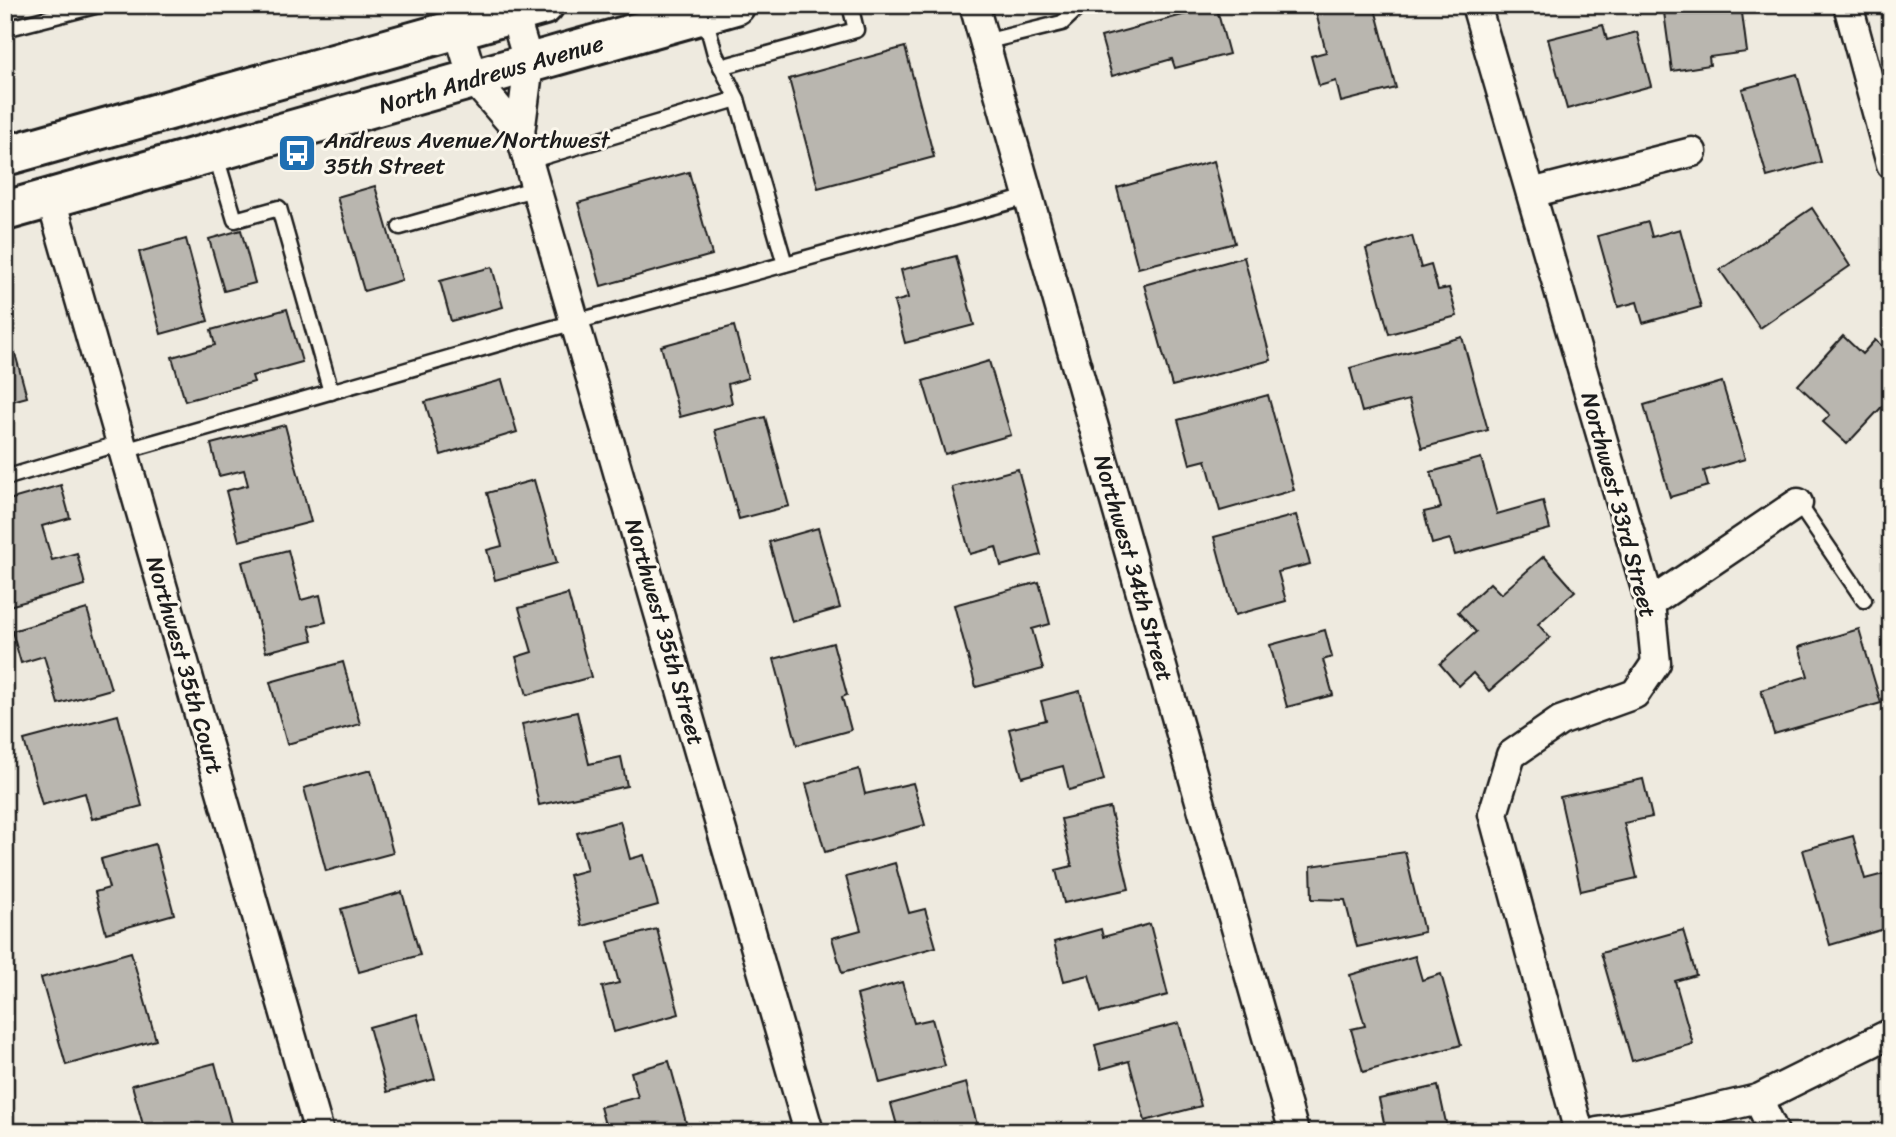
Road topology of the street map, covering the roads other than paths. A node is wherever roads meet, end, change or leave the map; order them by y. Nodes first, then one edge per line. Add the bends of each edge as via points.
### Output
1 (99, 5) edge
2 (850, 5) edge
3 (974, 5) edge
4 (1081, 5) edge
5 (1476, 5) edge
6 (1848, 5) edge
7 (714, 8) edge
8 (529, 9) edge
9 (5, 29) edge
10 (458, 29) junction
11 (984, 42) junction
12 (529, 64) junction
13 (721, 67) junction
14 (473, 79) junction
15 (737, 99) junction
16 (520, 134) junction
17 (215, 151) junction
18 (1692, 152) dead end
19 (5, 156) edge
20 (529, 161) junction
21 (1891, 164) edge
22 (537, 188) junction
23 (1531, 193) junction
24 (1028, 197) junction
25 (51, 198) junction
26 (5, 211) edge
27 (400, 227) dead end
28 (785, 264) junction
29 (576, 322) junction
30 (331, 392) junction
31 (123, 447) junction
32 (5, 478) edge
33 (1798, 503) joint
34 (1864, 600) dead end
35 (1650, 603) junction
36 (1891, 1033) edge
37 (1758, 1099) junction
38 (319, 1132) edge
39 (809, 1132) edge
40 (1294, 1132) edge
41 (1579, 1132) edge
42 (1597, 1132) edge
43 (1774, 1132) edge

1 - 9 lane
2 - 13 lane via 856,30
3 - 11 street, Northwest 34th Street
4 - 11 lane via 1062,23
5 - 23 street, Northwest 33rd Street
6 - 21 street
7 - 12 main road, North Andrews Avenue
7 - 13 lane via 715,54
8 - 10 main road
8 - 12 street, Northwest 35th Street
10 - 14 street, Northwest 35th Street
10 - 19 main road
11 - 24 street, Northwest 34th Street
12 - 14 main road, North Andrews Avenue
12 - 16 street, Northwest 35th Street
13 - 15 lane
14 - 16 street, Northwest 35th Street
14 - 17 main road, North Andrews Avenue
15 - 20 lane
15 - 28 lane
16 - 20 street, Northwest 35th Street
17 - 25 main road, North Andrews Avenue
17 - 30 lane via 235,220 279,208
18 - 23 street
20 - 22 street, Northwest 35th Street
22 - 27 lane
22 - 29 street, Northwest 35th Street
23 - 35 street, Northwest 33rd Street
24 - 28 lane
24 - 40 street, Northwest 34th Street
25 - 26 main road, North Andrews Avenue
25 - 31 street, Northwest 35th Court
28 - 29 lane
29 - 30 lane
29 - 39 street, Northwest 35th Street
30 - 31 lane
31 - 32 lane
31 - 38 street, Northwest 35th Court
33 - 34 lane
33 - 35 street
35 - 41 street, Northwest 33rd Street via 1656,663 1635,694 1560,721 1511,755 1493,814
36 - 37 street
37 - 42 street
37 - 43 street

